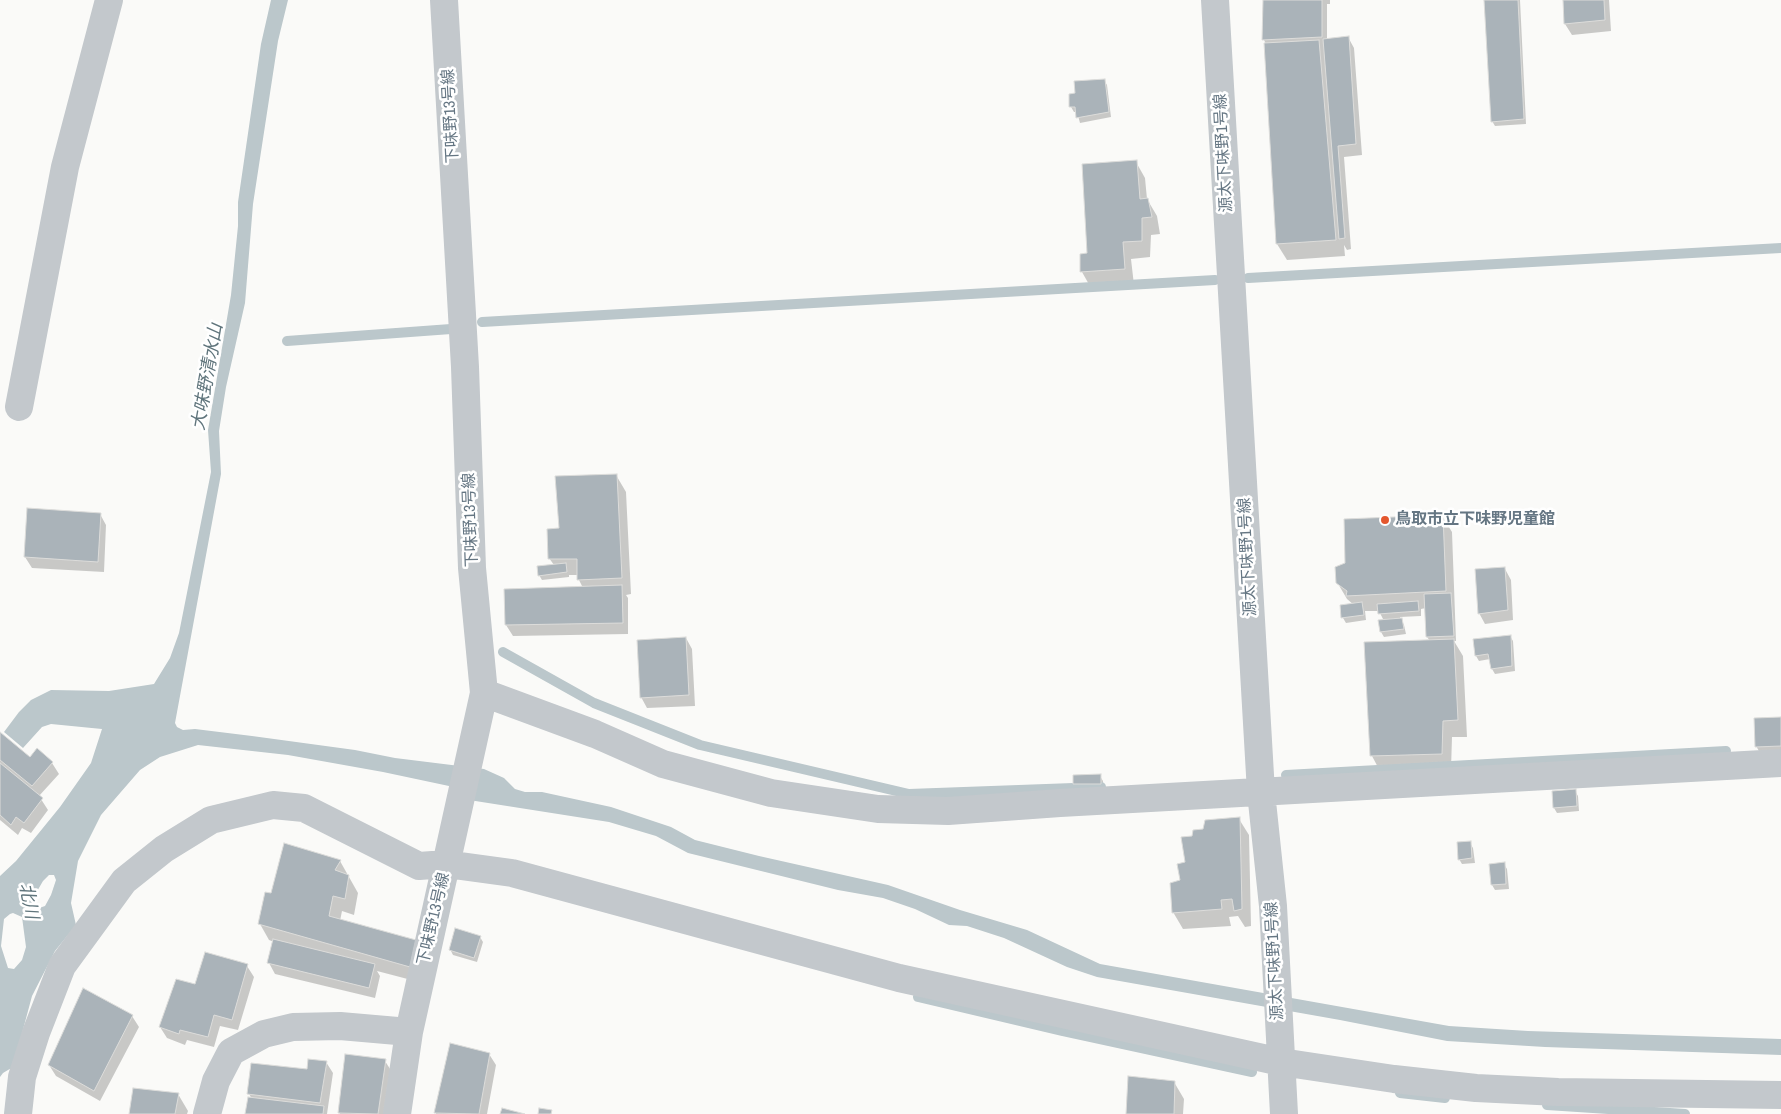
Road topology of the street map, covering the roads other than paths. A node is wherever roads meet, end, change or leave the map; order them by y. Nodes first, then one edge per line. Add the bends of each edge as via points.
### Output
1 (109, 0) edge
2 (444, 0) edge
3 (1215, 0) edge
4 (19, 407) dead end
5 (484, 693) junction
6 (1781, 763) edge
7 (1262, 792) junction
8 (446, 864) junction
9 (409, 1032) junction
10 (1281, 1062) junction
11 (1781, 1095) edge
12 (18, 1114) edge
13 (206, 1114) edge
14 (397, 1114) edge
15 (1284, 1114) edge

1 - 4 street via 66,167
2 - 5 street, 下味野13号線 via 465,367 472,568
3 - 7 street, 源太下味野1号線
5 - 7 street via 595,734 664,764 770,793 878,808 948,811
5 - 8 street, 下味野13号線
6 - 7 street
7 - 10 street, 源太下味野1号線
8 - 9 street, 下味野13号線
8 - 10 street via 512,873 899,978
8 - 12 street via 419,866 304,808 273,805 211,820 164,849 124,881 62,966 22,1077
9 - 13 street via 340,1026 294,1027 264,1034 231,1052 216,1081
9 - 14 street, 下味野13号線
10 - 11 street via 1476,1088
10 - 15 street, 源太下味野1号線

